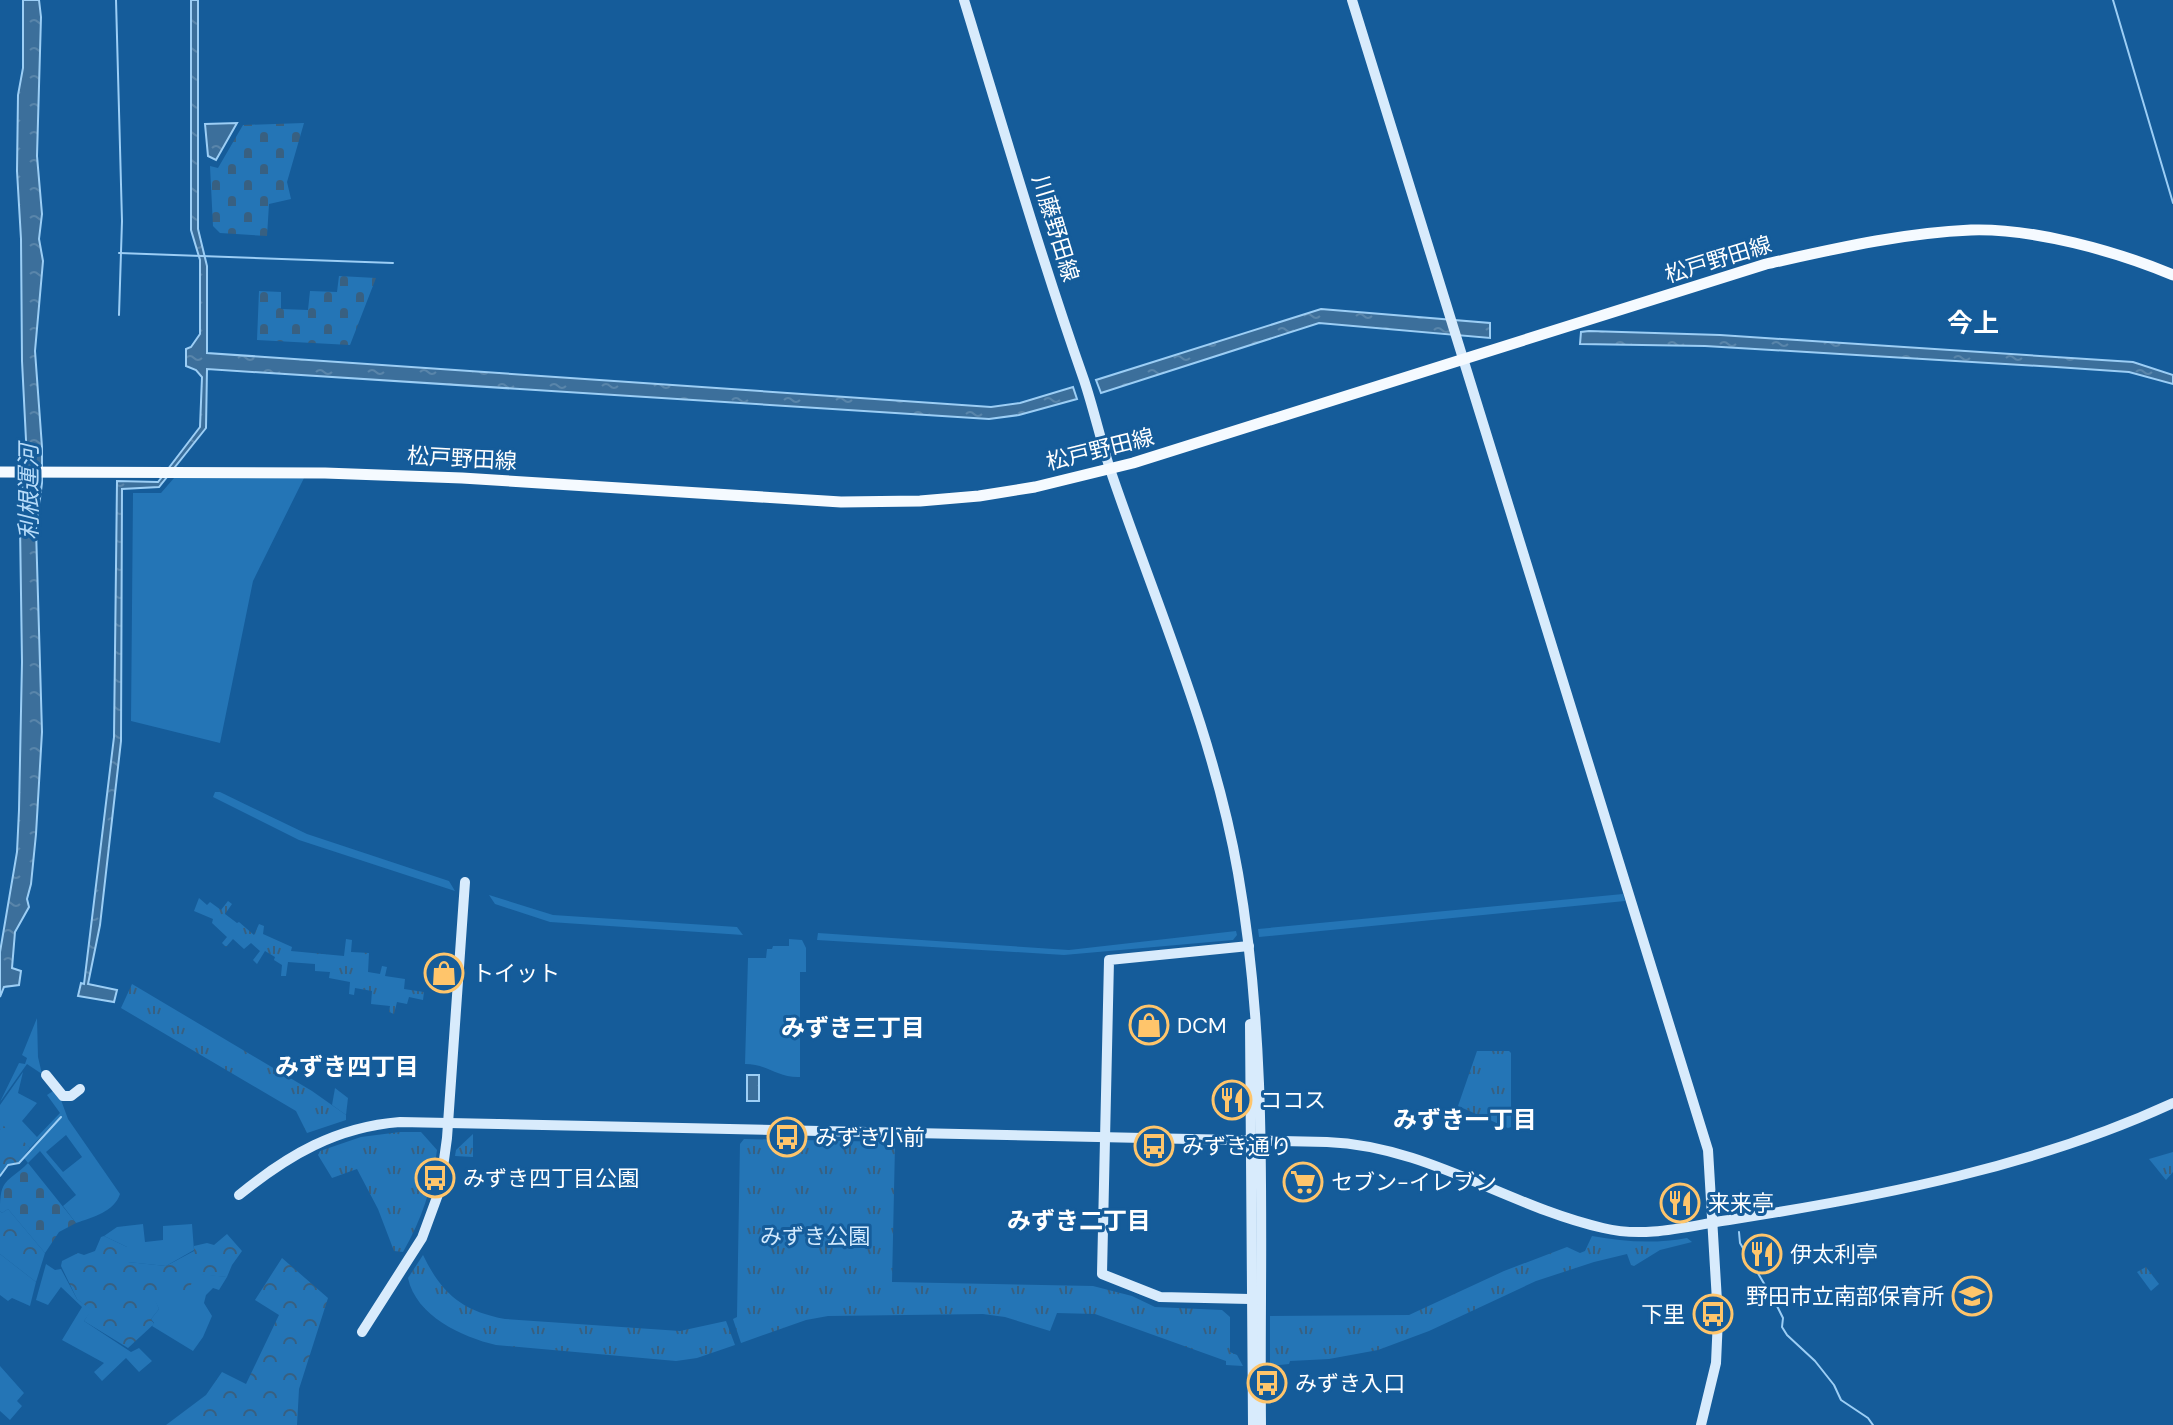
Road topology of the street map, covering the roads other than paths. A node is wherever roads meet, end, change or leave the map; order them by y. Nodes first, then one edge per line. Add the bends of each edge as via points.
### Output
1 (964, 0) edge
2 (1352, 0) edge
3 (2173, 275) edge
4 (1465, 360) junction
5 (1110, 468) junction
6 (0, 472) edge
7 (465, 882) dead end
8 (1249, 946) junction
9 (46, 1075) dead end
10 (80, 1089) dead end
11 (2173, 1103) edge
12 (448, 1123) junction
13 (1105, 1137) junction
14 (1256, 1140) junction
15 (239, 1195) dead end
16 (1714, 1222) junction
17 (1250, 1299) junction
18 (362, 1332) dead end
19 (1253, 1425) edge
20 (1261, 1425) edge
21 (1701, 1425) edge

1 - 5 street, 川藤野田線
2 - 4 street
3 - 4 main road, 松戸野田線 via 2049,238 1975,230 1906,235 1766,264
4 - 5 main road, 松戸野田線
4 - 16 street via 1703,1132
5 - 6 main road, 松戸野田線 via 979,496 857,502 325,473
5 - 8 street, 川藤野田線 via 1194,704 1237,868
7 - 12 street
8 - 13 street via 1109,960
8 - 14 street, 川藤野田線 via 1258,1047
9 - 10 street via 63,1096
11 - 16 street via 1966,1174
12 - 13 street
12 - 15 street via 377,1124 323,1139 283,1160
12 - 18 street via 442,1177 429,1224
13 - 14 street
13 - 17 street via 1102,1274 1160,1297
14 - 16 street via 1340,1142 1406,1154 1574,1220 1613,1230 1657,1232
14 - 17 street
14 - 20 street
16 - 21 street via 1717,1344
17 - 19 street

